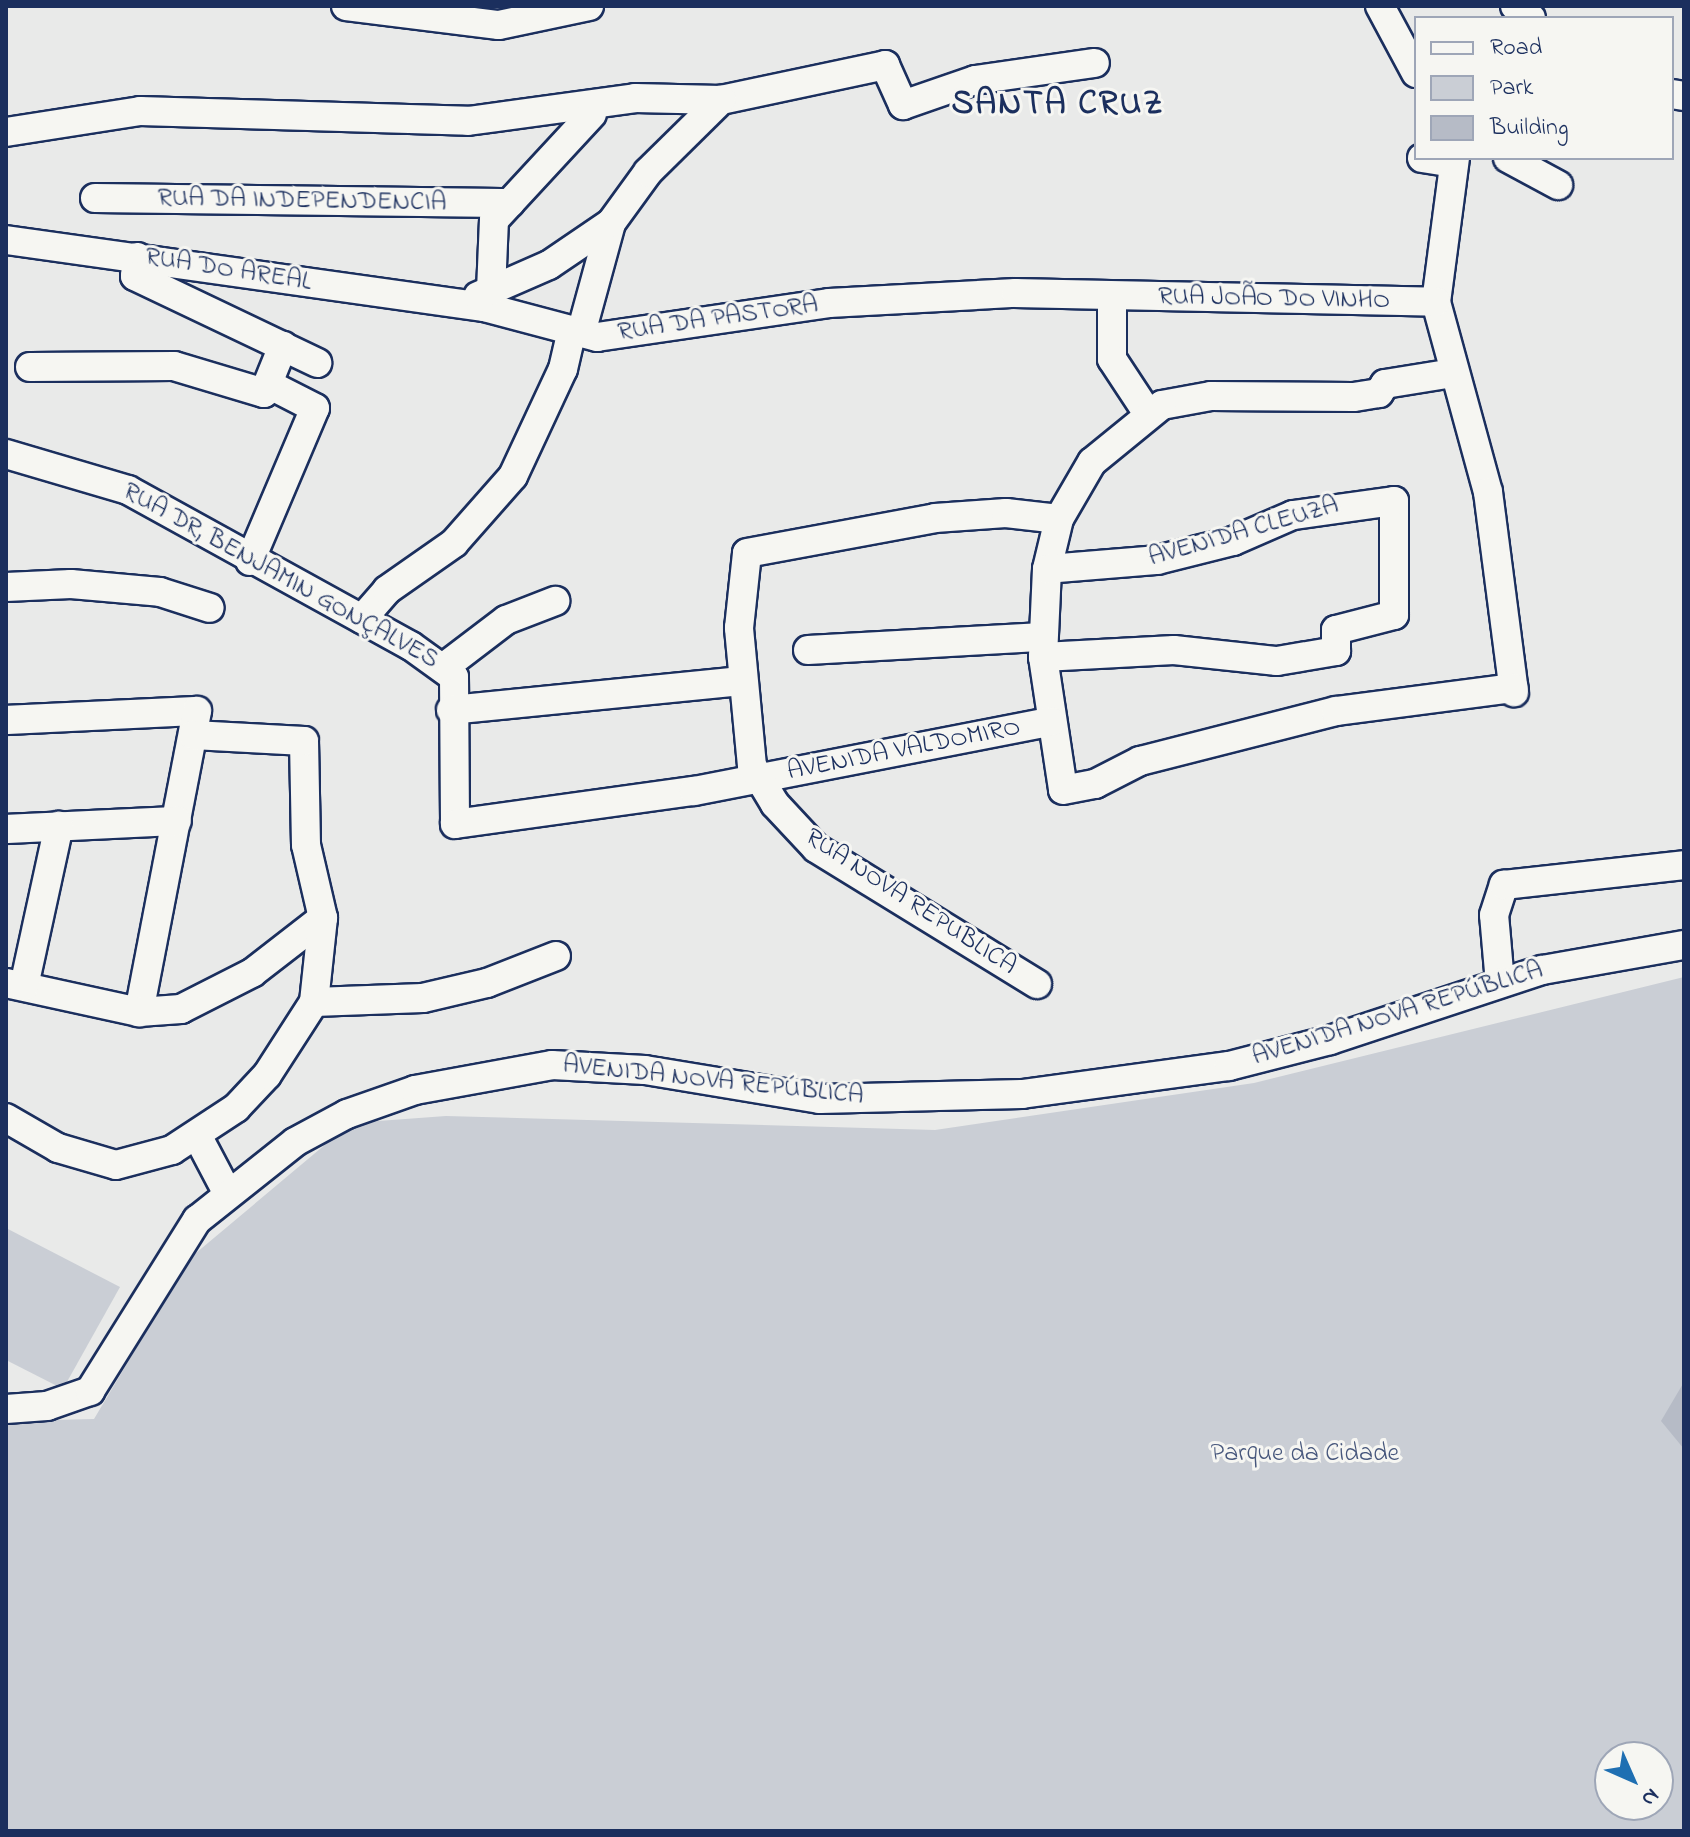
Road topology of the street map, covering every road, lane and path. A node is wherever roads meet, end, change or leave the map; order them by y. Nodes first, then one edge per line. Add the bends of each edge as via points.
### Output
1 (346, 6) edge
2 (589, 6) edge
3 (1380, 6) edge
4 (1095, 63) dead end
5 (1414, 69) edge
6 (721, 100) junction
7 (596, 109) junction
8 (6, 132) edge
9 (1454, 160) edge
10 (1512, 160) edge
11 (1558, 185) dead end
12 (95, 198) dead end
13 (510, 203) junction
14 (611, 223) junction
15 (6, 240) edge
16 (137, 257) junction
17 (491, 291) junction
18 (1112, 298) junction
19 (1436, 302) junction
20 (450, 305) junction
21 (577, 331) junction
22 (283, 346) junction
23 (317, 363) dead end
24 (30, 367) dead end
25 (1453, 373) junction
26 (268, 384) junction
27 (1147, 412) junction
28 (6, 454) edge
29 (1059, 519) junction
30 (250, 561) junction
31 (1047, 569) junction
32 (6, 587) edge
33 (555, 601) dead end
34 (210, 608) dead end
35 (362, 619) junction
36 (1043, 647) junction
37 (808, 650) dead end
38 (443, 668) junction
39 (743, 681) junction
40 (451, 710) junction
41 (6, 720) edge
42 (1050, 722) junction
43 (195, 723) junction
44 (758, 780) junction
45 (177, 821) junction
46 (455, 824) joint
47 (59, 826) junction
48 (6, 829) edge
49 (1684, 865) edge
50 (323, 918) junction
51 (1684, 945) edge
52 (556, 956) dead end
53 (1500, 983) junction
54 (15, 984) edge
55 (1037, 984) dead end
56 (314, 1002) junction
57 (139, 1012) junction
58 (6, 1118) edge
59 (198, 1137) junction
60 (228, 1194) junction
61 (6, 1409) edge

1 - 2 street via 499,25
3 - 5 street
4 - 6 street via 975,80 903,105 885,65
6 - 7 street
6 - 14 street via 648,172
7 - 8 street via 468,121 140,111
7 - 13 street
9 - 19 street
10 - 11 street
12 - 13 street, RUA DA INDEPENDENCIA
13 - 17 street via 494,220
14 - 17 street via 549,265
14 - 21 street
15 - 16 street, RUA DO AREAL
16 - 20 street, RUA DO AREAL
16 - 22 street via 135,276
17 - 20 street
18 - 19 street, RUA JOÃO DO VINHO
18 - 21 street, RUA DA PASTORA via 989,295 829,303 635,335
18 - 27 street via 1112,359
19 - 25 street
20 - 21 street, RUA DA PASTORA via 523,314
21 - 35 street via 508,483 454,543 387,590
22 - 23 street
22 - 26 street
24 - 26 street via 163,366 264,393
25 - 27 street via 1385,384 1379,393 1211,396
25 - 42 street via 1497,539 1514,690 1336,711 1140,761 1095,784 1063,790
26 - 30 street via 315,408
27 - 29 street via 1092,462
28 - 30 street, RUA DR, BENJAMIN GONÇALVES via 128,490
29 - 31 street
29 - 39 street via 1016,513 935,518 747,553 739,628
30 - 35 street, RUA DR, BENJAMIN GONÇALVES
31 - 36 street
31 - 36 street, AVENIDA CLEUZA via 1157,560 1233,541 1293,515 1394,501 1394,615 1336,630 1336,651 1298,659
32 - 34 street via 71,584 145,591
33 - 38 street via 506,620
35 - 38 street, RUA DR, BENJAMIN GONÇALVES
36 - 37 street
36 - 42 street
38 - 40 street, RUA DR, BENJAMIN GONÇALVES via 457,686
39 - 40 street
39 - 44 street
40 - 46 street, RUA DR, BENJAMIN GONÇALVES
41 - 43 street
42 - 44 street, AVENIDA VALDOMIRO
43 - 45 street
43 - 50 street via 304,741 303,820
44 - 46 street, AVENIDA VALDOMIRO
44 - 55 street, RUA NOVA REPUBLICA via 816,848
45 - 47 street
45 - 57 street
47 - 48 street
47 - 54 street
49 - 53 street via 1504,885 1494,915
50 - 56 street
50 - 57 street via 205,1000
51 - 53 street, AVENIDA NOVA REPÚBLICA via 1569,962
52 - 56 street via 487,983 423,998
53 - 60 street, AVENIDA NOVA REPÚBLICA via 1330,1040 1229,1066 1022,1094 820,1099 645,1070 516,1068 415,1090 347,1114 295,1142
54 - 57 street
56 - 59 street via 267,1075
58 - 59 street via 58,1148 116,1165 142,1161
59 - 60 street
60 - 61 street, AVENIDA NOVA REPÚBLICA via 178,1243 117,1356 90,1391 47,1406

